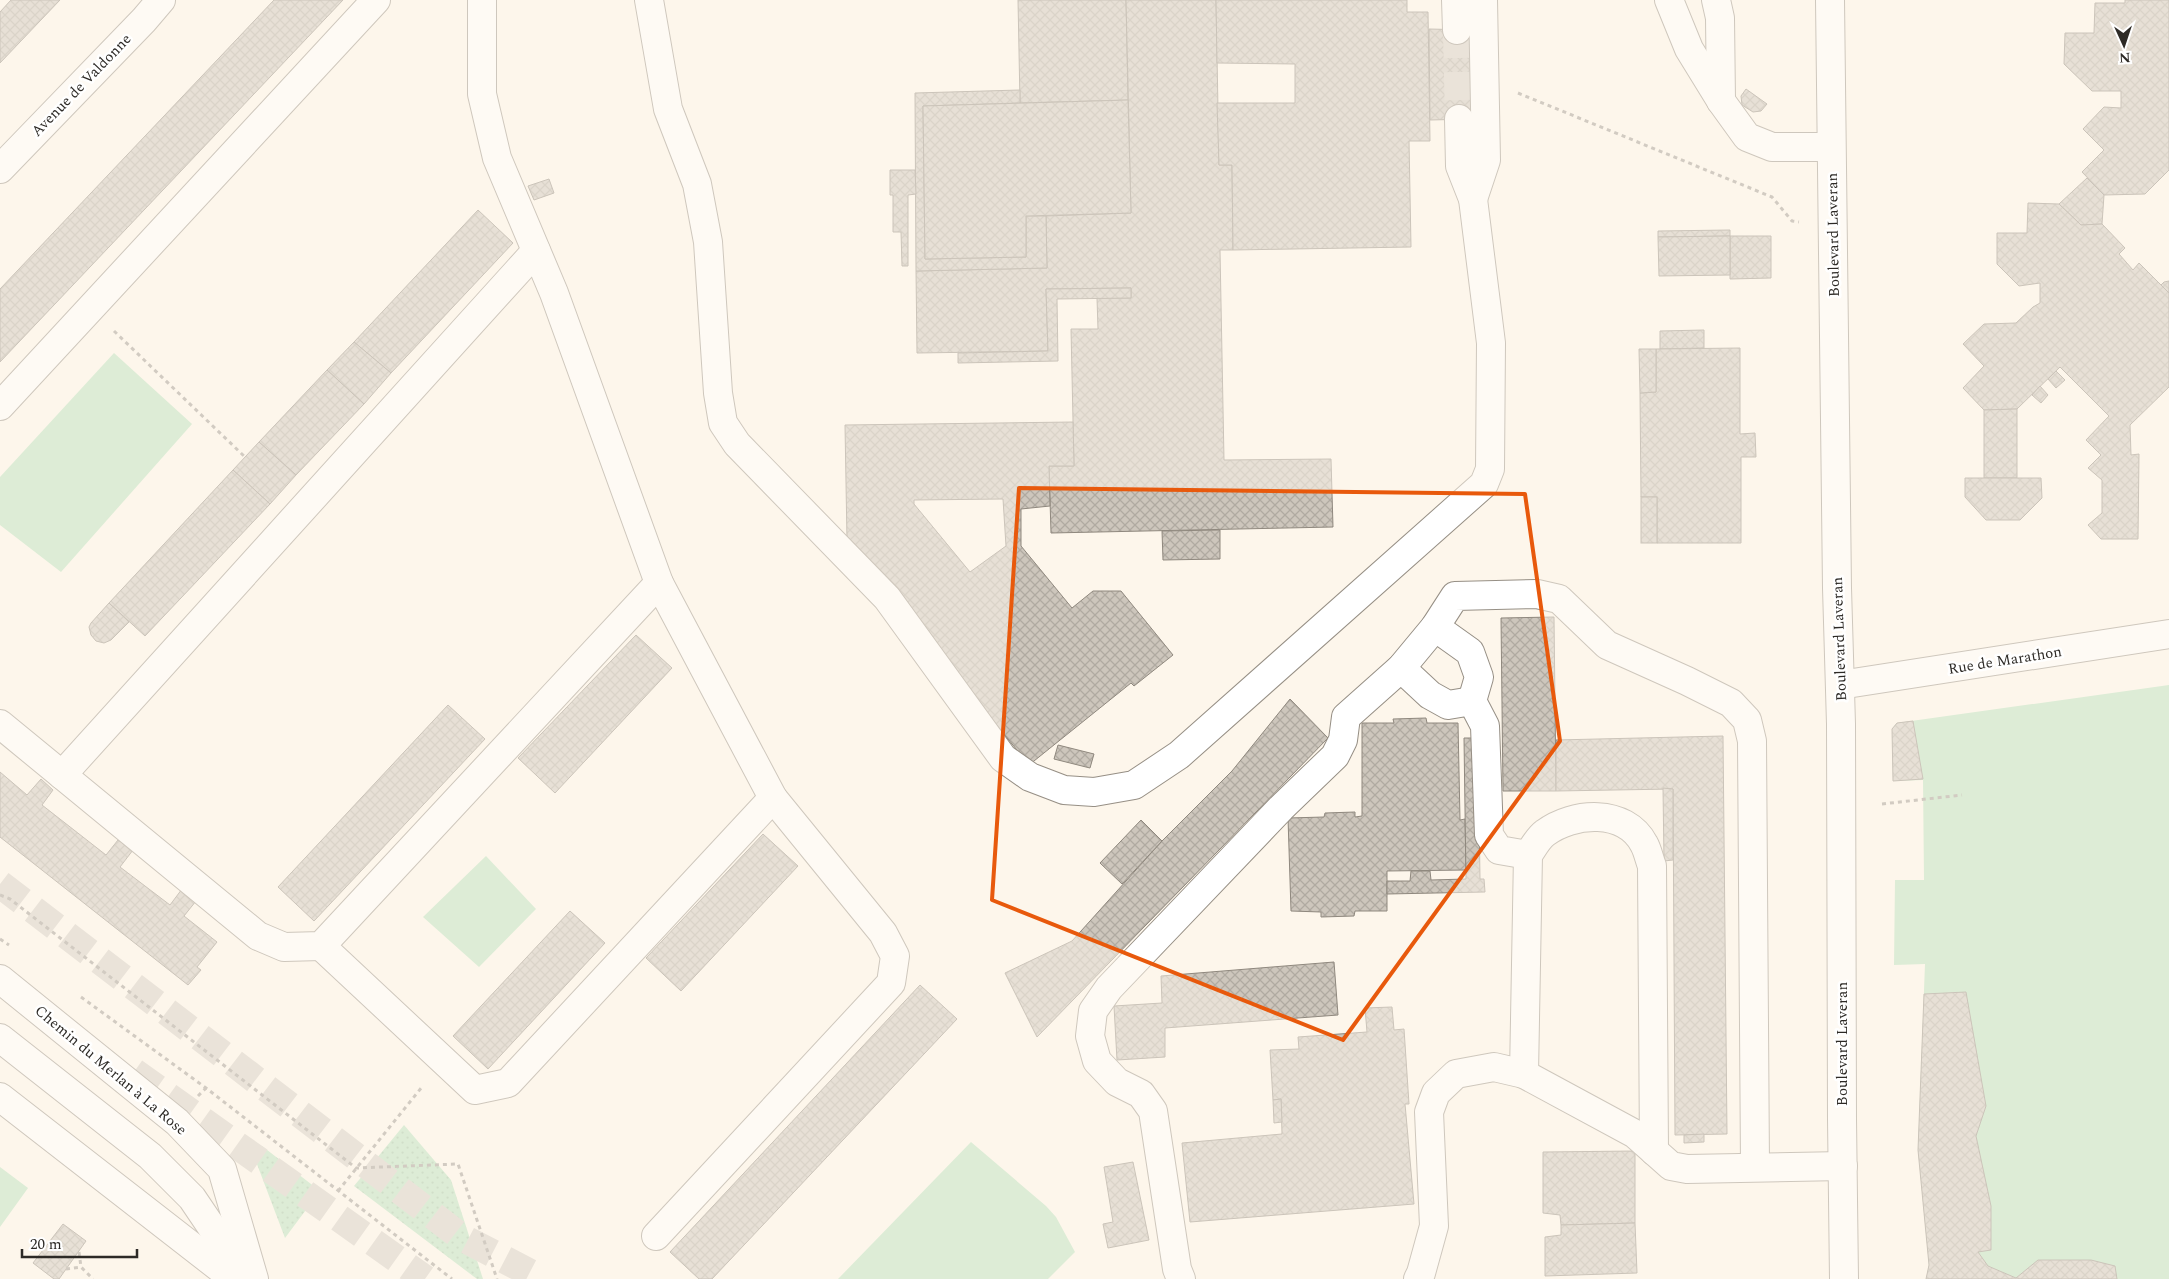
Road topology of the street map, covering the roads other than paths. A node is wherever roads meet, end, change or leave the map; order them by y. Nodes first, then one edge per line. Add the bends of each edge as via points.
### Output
1 (161, 0) edge
2 (376, 0) edge
3 (482, 0) edge
4 (649, 0) edge
5 (1456, 0) edge
6 (1483, 0) edge
7 (1669, 0) edge
8 (1716, 0) edge
9 (1830, 0) edge
10 (1457, 30) tunnel mouth
11 (1721, 101) junction
12 (1459, 119) tunnel mouth
13 (1831, 147) junction
14 (0, 169) edge
15 (1472, 199) junction
16 (536, 251) junction
17 (0, 406) edge
18 (659, 583) junction
19 (1435, 627) junction
20 (2169, 634) edge
21 (1402, 668) junction
22 (1840, 685) junction
23 (1472, 701) junction
24 (0, 724) edge
25 (62, 775) junction
26 (773, 798) junction
27 (1528, 855) junction
28 (321, 946) junction
29 (0, 978) edge
30 (0, 1038) edge
31 (1524, 1074) junction
32 (0, 1097) edge
33 (1654, 1150) junction
34 (1842, 1166) junction
35 (1755, 1167) junction
36 (656, 1236) dead end
37 (234, 1279) edge
38 (247, 1279) edge
39 (254, 1279) edge
40 (1181, 1279) edge
41 (1418, 1279) edge
42 (1844, 1279) edge

1 - 14 street, Avenue de Valdonne
2 - 17 street
3 - 16 street via 482,94 497,158
4 - 15 street via 668,109 698,184 708,242 718,393 723,423 737,444 887,598 1003,758 1030,777 1064,790 1094,792 1134,785 1179,755 1484,484 1490,469 1491,343
5 - 10 street
6 - 15 street via 1486,160
7 - 11 street via 1689,49
8 - 11 street via 1720,18
9 - 13 street, Boulevard Laveran
11 - 13 street via 1747,137 1772,147
12 - 15 street via 1460,166
13 - 22 street, Boulevard Laveran
16 - 18 street
16 - 25 street
18 - 26 street
18 - 28 street
19 - 21 street
19 - 23 street via 1470,652 1479,677
19 - 35 street via 1455,596 1537,594 1559,598 1607,646 1731,703 1747,720 1752,741
20 - 22 street, Rue de Marathon
21 - 23 street via 1430,695 1448,705
21 - 40 street via 1346,717 1343,740 1335,756 1109,988 1093,1011 1090,1036 1098,1061 1117,1082 1141,1094 1153,1111
22 - 34 street, Boulevard Laveran
23 - 27 street via 1485,726 1488,835 1499,850
24 - 25 street
25 - 28 street via 258,936 284,947
26 - 28 street via 508,1083 475,1090
26 - 36 street via 882,933 894,956 891,983
27 - 31 street
27 - 33 street via 1543,834 1572,819 1597,816 1624,823 1644,843 1652,866
29 - 39 street, Chemin du Merlan à La Rose via 177,1122 222,1169
30 - 38 street via 150,1156 192,1198
31 - 33 street via 1636,1134
31 - 41 street via 1494,1067 1456,1074 1436,1093 1429,1112 1434,1226
32 - 37 street
33 - 35 street via 1671,1166 1687,1169
34 - 35 street
34 - 42 street, Boulevard Laveran

